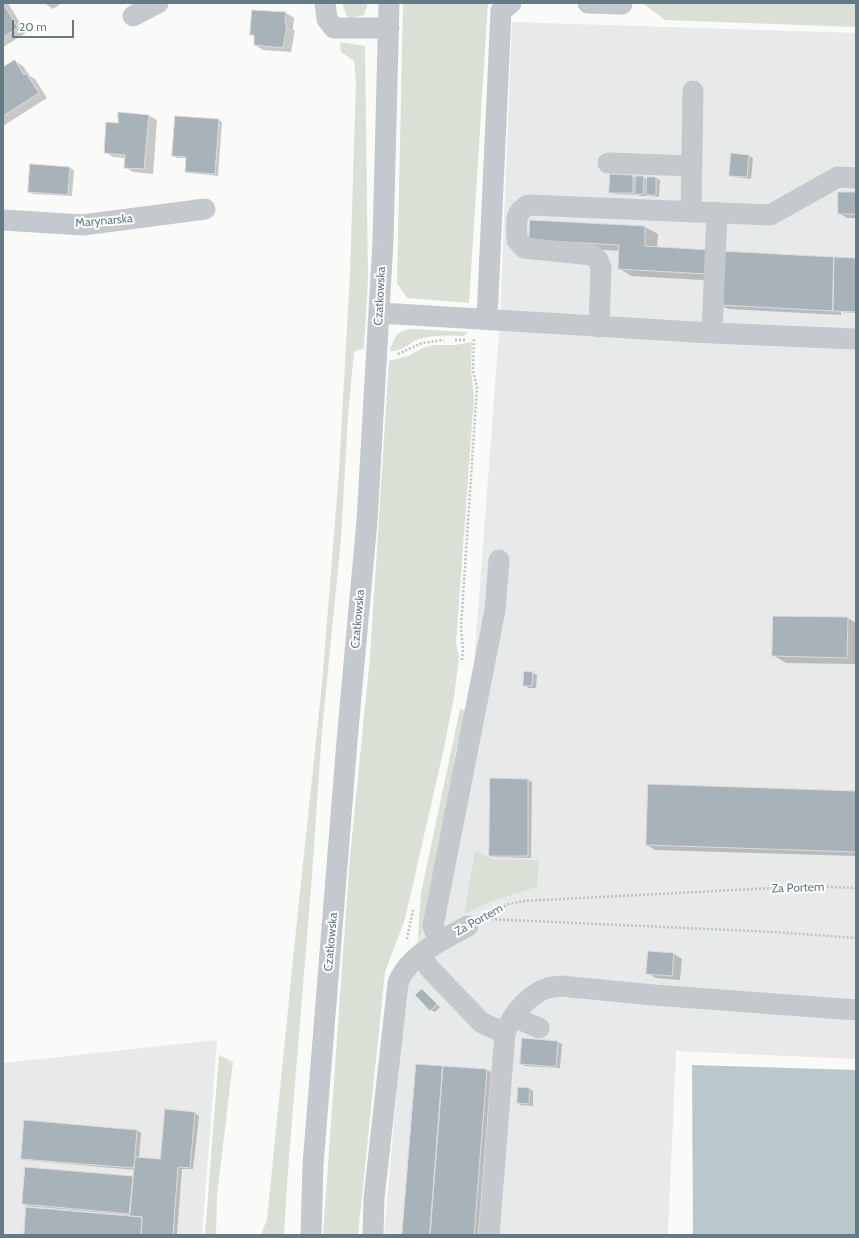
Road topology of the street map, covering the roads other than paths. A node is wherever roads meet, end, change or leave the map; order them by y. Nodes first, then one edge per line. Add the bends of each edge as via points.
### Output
1 (158, 3) edge
2 (325, 3) edge
3 (389, 3) edge
4 (511, 3) edge
5 (588, 3) edge
6 (622, 4) edge
7 (133, 16) dead end
8 (389, 28) junction
9 (693, 91) dead end
10 (608, 162) dead end
11 (692, 166) junction
12 (856, 178) edge
13 (205, 209) dead end
14 (691, 212) junction
15 (717, 212) junction
16 (3, 220) edge
17 (380, 313) junction
18 (487, 319) junction
19 (599, 327) junction
20 (712, 334) junction
21 (856, 339) edge
22 (499, 560) dead end
23 (474, 922) road end
24 (439, 942) junction
25 (420, 955) junction
26 (856, 1010) edge
27 (510, 1025) junction
28 (539, 1028) dead end
29 (311, 1235) edge
30 (372, 1235) edge
31 (489, 1235) edge

1 - 7 street
2 - 8 street via 327,19 334,28
3 - 8 street, Czatkowska
4 - 18 street via 501,11
5 - 6 street
8 - 17 street, Czatkowska
9 - 11 street
10 - 11 street
11 - 14 street
12 - 15 street via 838,177 770,215
13 - 16 street, Marynarska via 83,225
14 - 15 street
14 - 19 street via 528,205 521,209 517,215 516,240 524,248 592,255 598,260 601,268
15 - 20 street
17 - 18 street
17 - 29 street, Czatkowska via 367,521 312,1165
18 - 19 street
19 - 20 street
20 - 21 street
22 - 24 street via 495,610 433,926
23 - 24 street, Za Portem
24 - 25 street, Za Portem
25 - 27 street via 430,969 482,1023
25 - 30 street, Za Portem via 404,970 397,990
26 - 27 street via 560,986 538,993 519,1009
27 - 28 street
27 - 31 street

